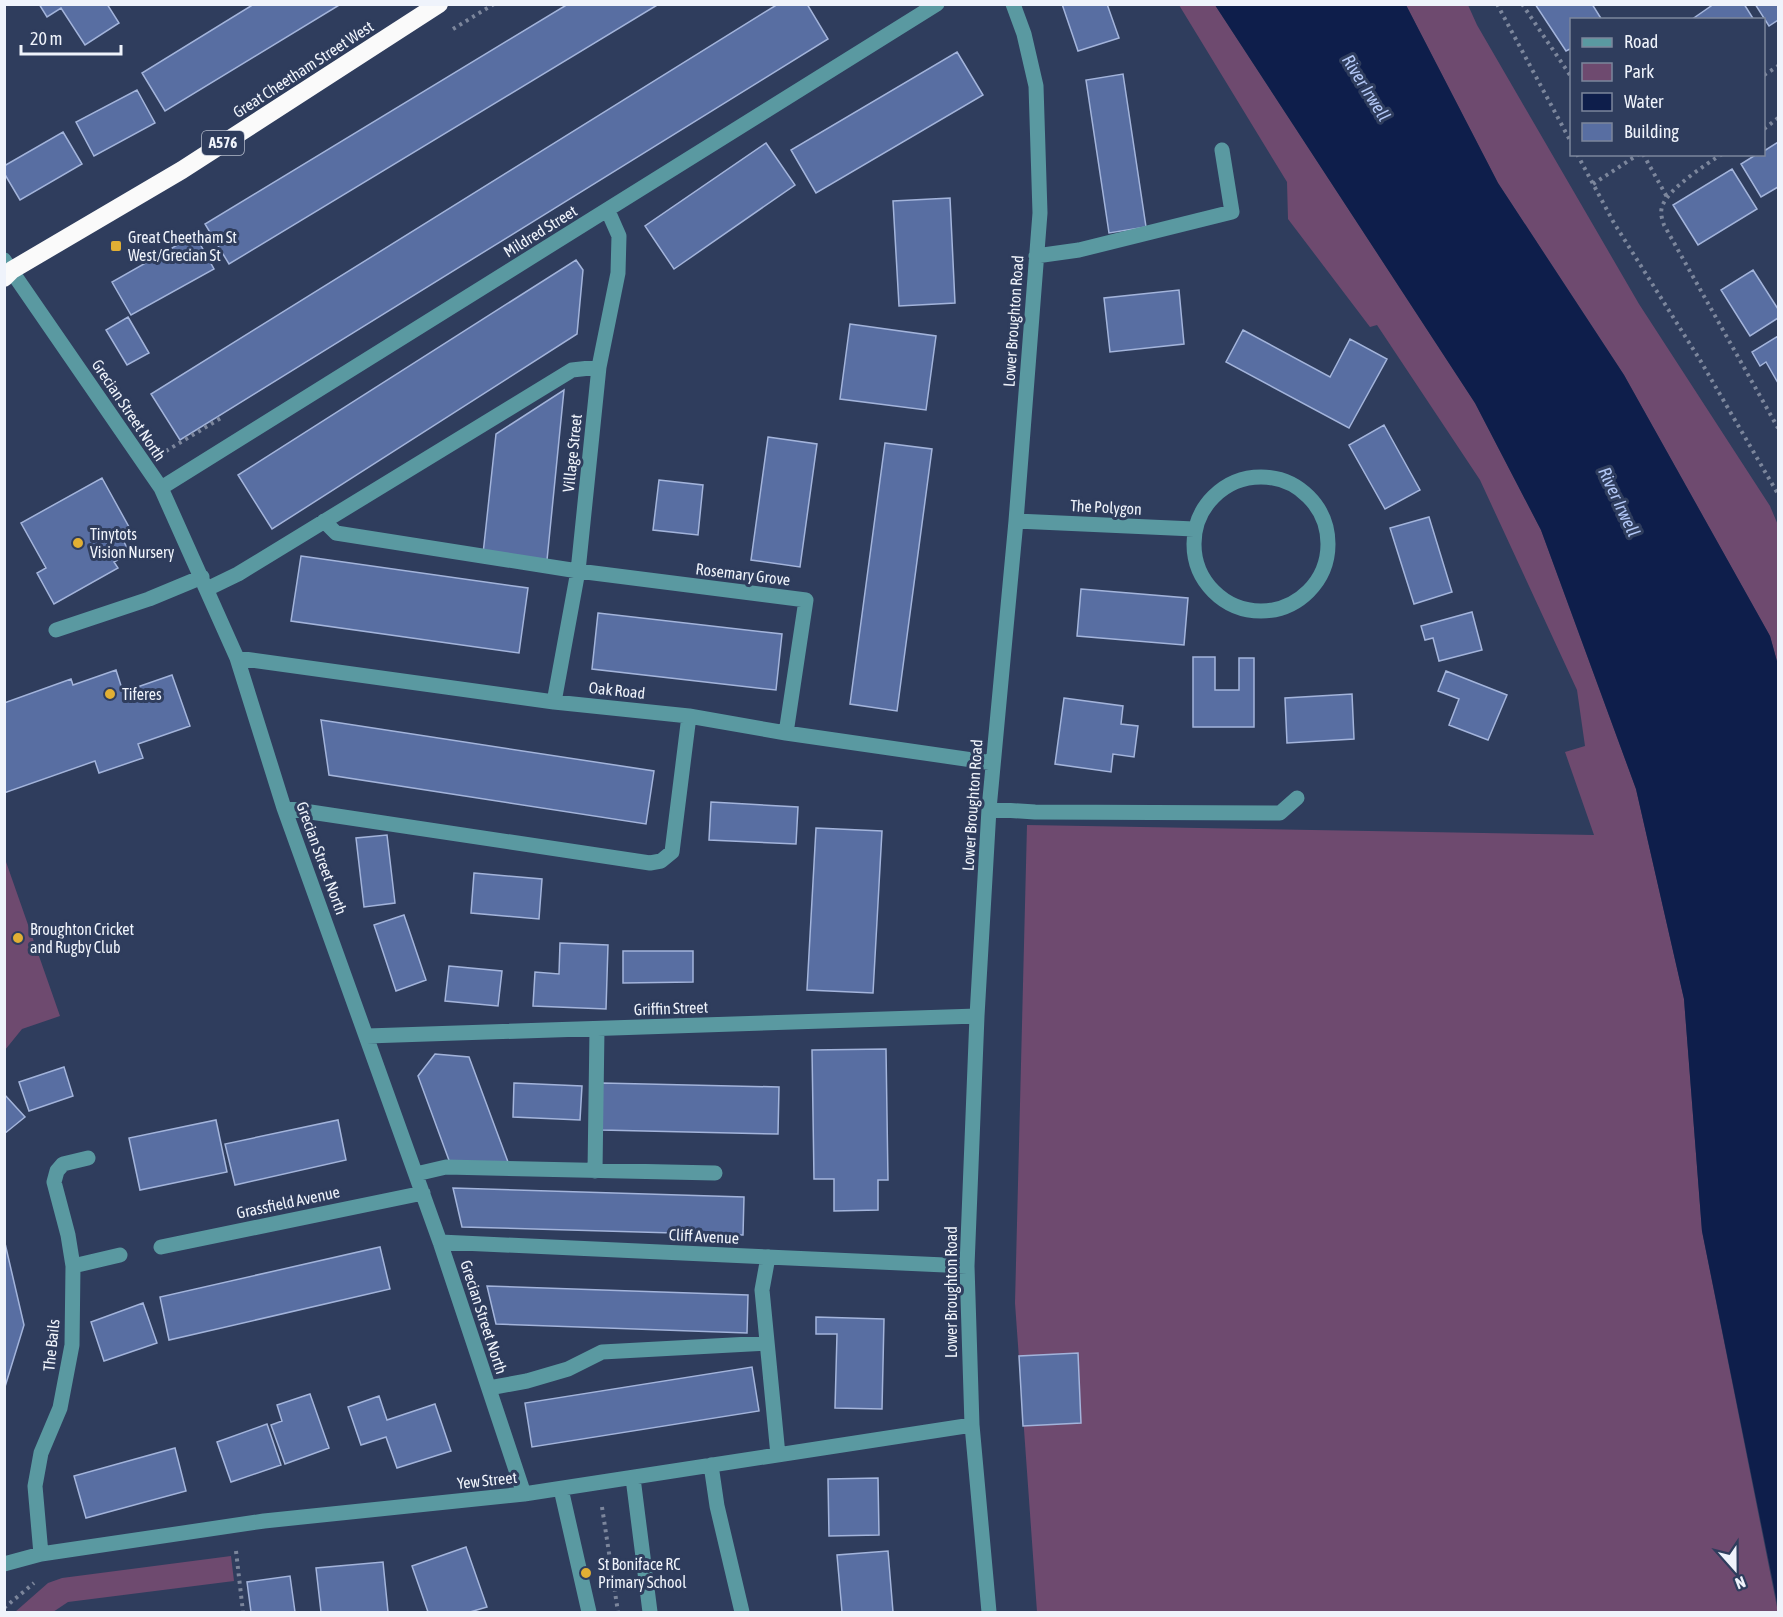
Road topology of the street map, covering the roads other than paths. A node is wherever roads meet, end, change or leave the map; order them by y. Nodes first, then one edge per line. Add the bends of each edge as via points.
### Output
1 (439, 4) edge
2 (937, 4) edge
3 (1013, 4) edge
4 (1222, 150) dead end
5 (608, 211) junction
6 (1036, 256) junction
7 (7, 270) edge
8 (599, 367) junction
9 (161, 488) junction
10 (324, 521) junction
11 (1016, 521) junction
12 (1194, 530) junction
13 (578, 571) junction
14 (204, 583) junction
15 (56, 630) dead end
16 (237, 658) junction
17 (554, 702) junction
18 (689, 716) junction
19 (786, 733) junction
20 (993, 763) junction
21 (1297, 798) dead end
22 (284, 808) junction
23 (989, 809) junction
24 (977, 1016) junction
25 (597, 1029) junction
26 (367, 1036) junction
27 (88, 1158) dead end
28 (594, 1171) junction
29 (715, 1173) dead end
30 (416, 1174) junction
31 (423, 1193) junction
32 (440, 1242) junction
33 (161, 1247) dead end
34 (120, 1255) dead end
35 (768, 1257) junction
36 (73, 1266) junction
37 (967, 1266) junction
38 (767, 1342) junction
39 (489, 1388) junction
40 (972, 1425) junction
41 (778, 1455) junction
42 (711, 1465) junction
43 (633, 1478) junction
44 (561, 1489) junction
45 (524, 1494) junction
46 (41, 1554) junction
47 (4, 1564) edge
48 (590, 1612) edge
49 (650, 1612) edge
50 (742, 1612) edge
51 (989, 1612) edge

1 - 7 highway, Great Cheetham Street West / A576 via 182,170
2 - 5 street, Mildred Street
3 - 6 street, Lower Broughton Road via 1036,86 1040,213
4 - 6 street via 1232,213 1079,250
5 - 8 street, Village Street via 619,236 618,273
5 - 9 street, Mildred Street
6 - 11 street, Lower Broughton Road
7 - 9 street, Grecian Street North
8 - 10 street via 572,370
8 - 13 street, Village Street
9 - 14 street, Grecian Street North
10 - 13 street via 336,533
10 - 14 street via 237,574
11 - 12 street, The Polygon
11 - 20 street, Lower Broughton Road
12 - 12 street via 1193,552 1212,591 1230,604 1251,610 1273,610 1293,602 1311,588 1323,570 1328,548 1326,526 1309,497 1281,479 1259,476 1237,481 1217,492 1203,509
13 - 17 street, Village Street
13 - 19 street, Rosemary Grove via 806,600
14 - 15 street
14 - 16 street, Grecian Street North
16 - 17 street, Oak Road
16 - 22 street, Grecian Street North
17 - 18 street, Oak Road
18 - 19 street, Oak Road
18 - 22 street via 672,852 661,861 650,863
19 - 20 street, Oak Road
20 - 23 street, Lower Broughton Road
21 - 23 street via 1280,813
22 - 26 street, Grecian Street North
23 - 24 street, Lower Broughton Road
24 - 25 street, Griffin Street
24 - 37 street, Lower Broughton Road
25 - 26 street, Griffin Street
25 - 28 street
26 - 30 street, Grecian Street North
27 - 36 street, The Bails via 63,1164 54,1182
28 - 29 street
28 - 30 street via 446,1167
30 - 31 street, Grecian Street North
31 - 32 street, Grecian Street North
31 - 33 street, Grassfield Avenue
32 - 35 street, Cliff Avenue
32 - 39 street, Grecian Street North
34 - 36 street
35 - 37 street, Cliff Avenue
35 - 38 street via 762,1290
36 - 46 street, The Bails via 72,1345 60,1408 41,1453 34,1486
37 - 40 street, Lower Broughton Road
38 - 39 street via 602,1352 568,1369
38 - 41 street
39 - 45 street, Grecian Street North
40 - 41 street, Yew Street
40 - 51 street, Lower Broughton Road
41 - 42 street, Yew Street
42 - 43 street, Yew Street
42 - 50 street
43 - 44 street, Yew Street
43 - 49 street
44 - 45 street, Yew Street
44 - 48 street
45 - 46 street, Yew Street via 232,1526
46 - 47 street, Yew Street

